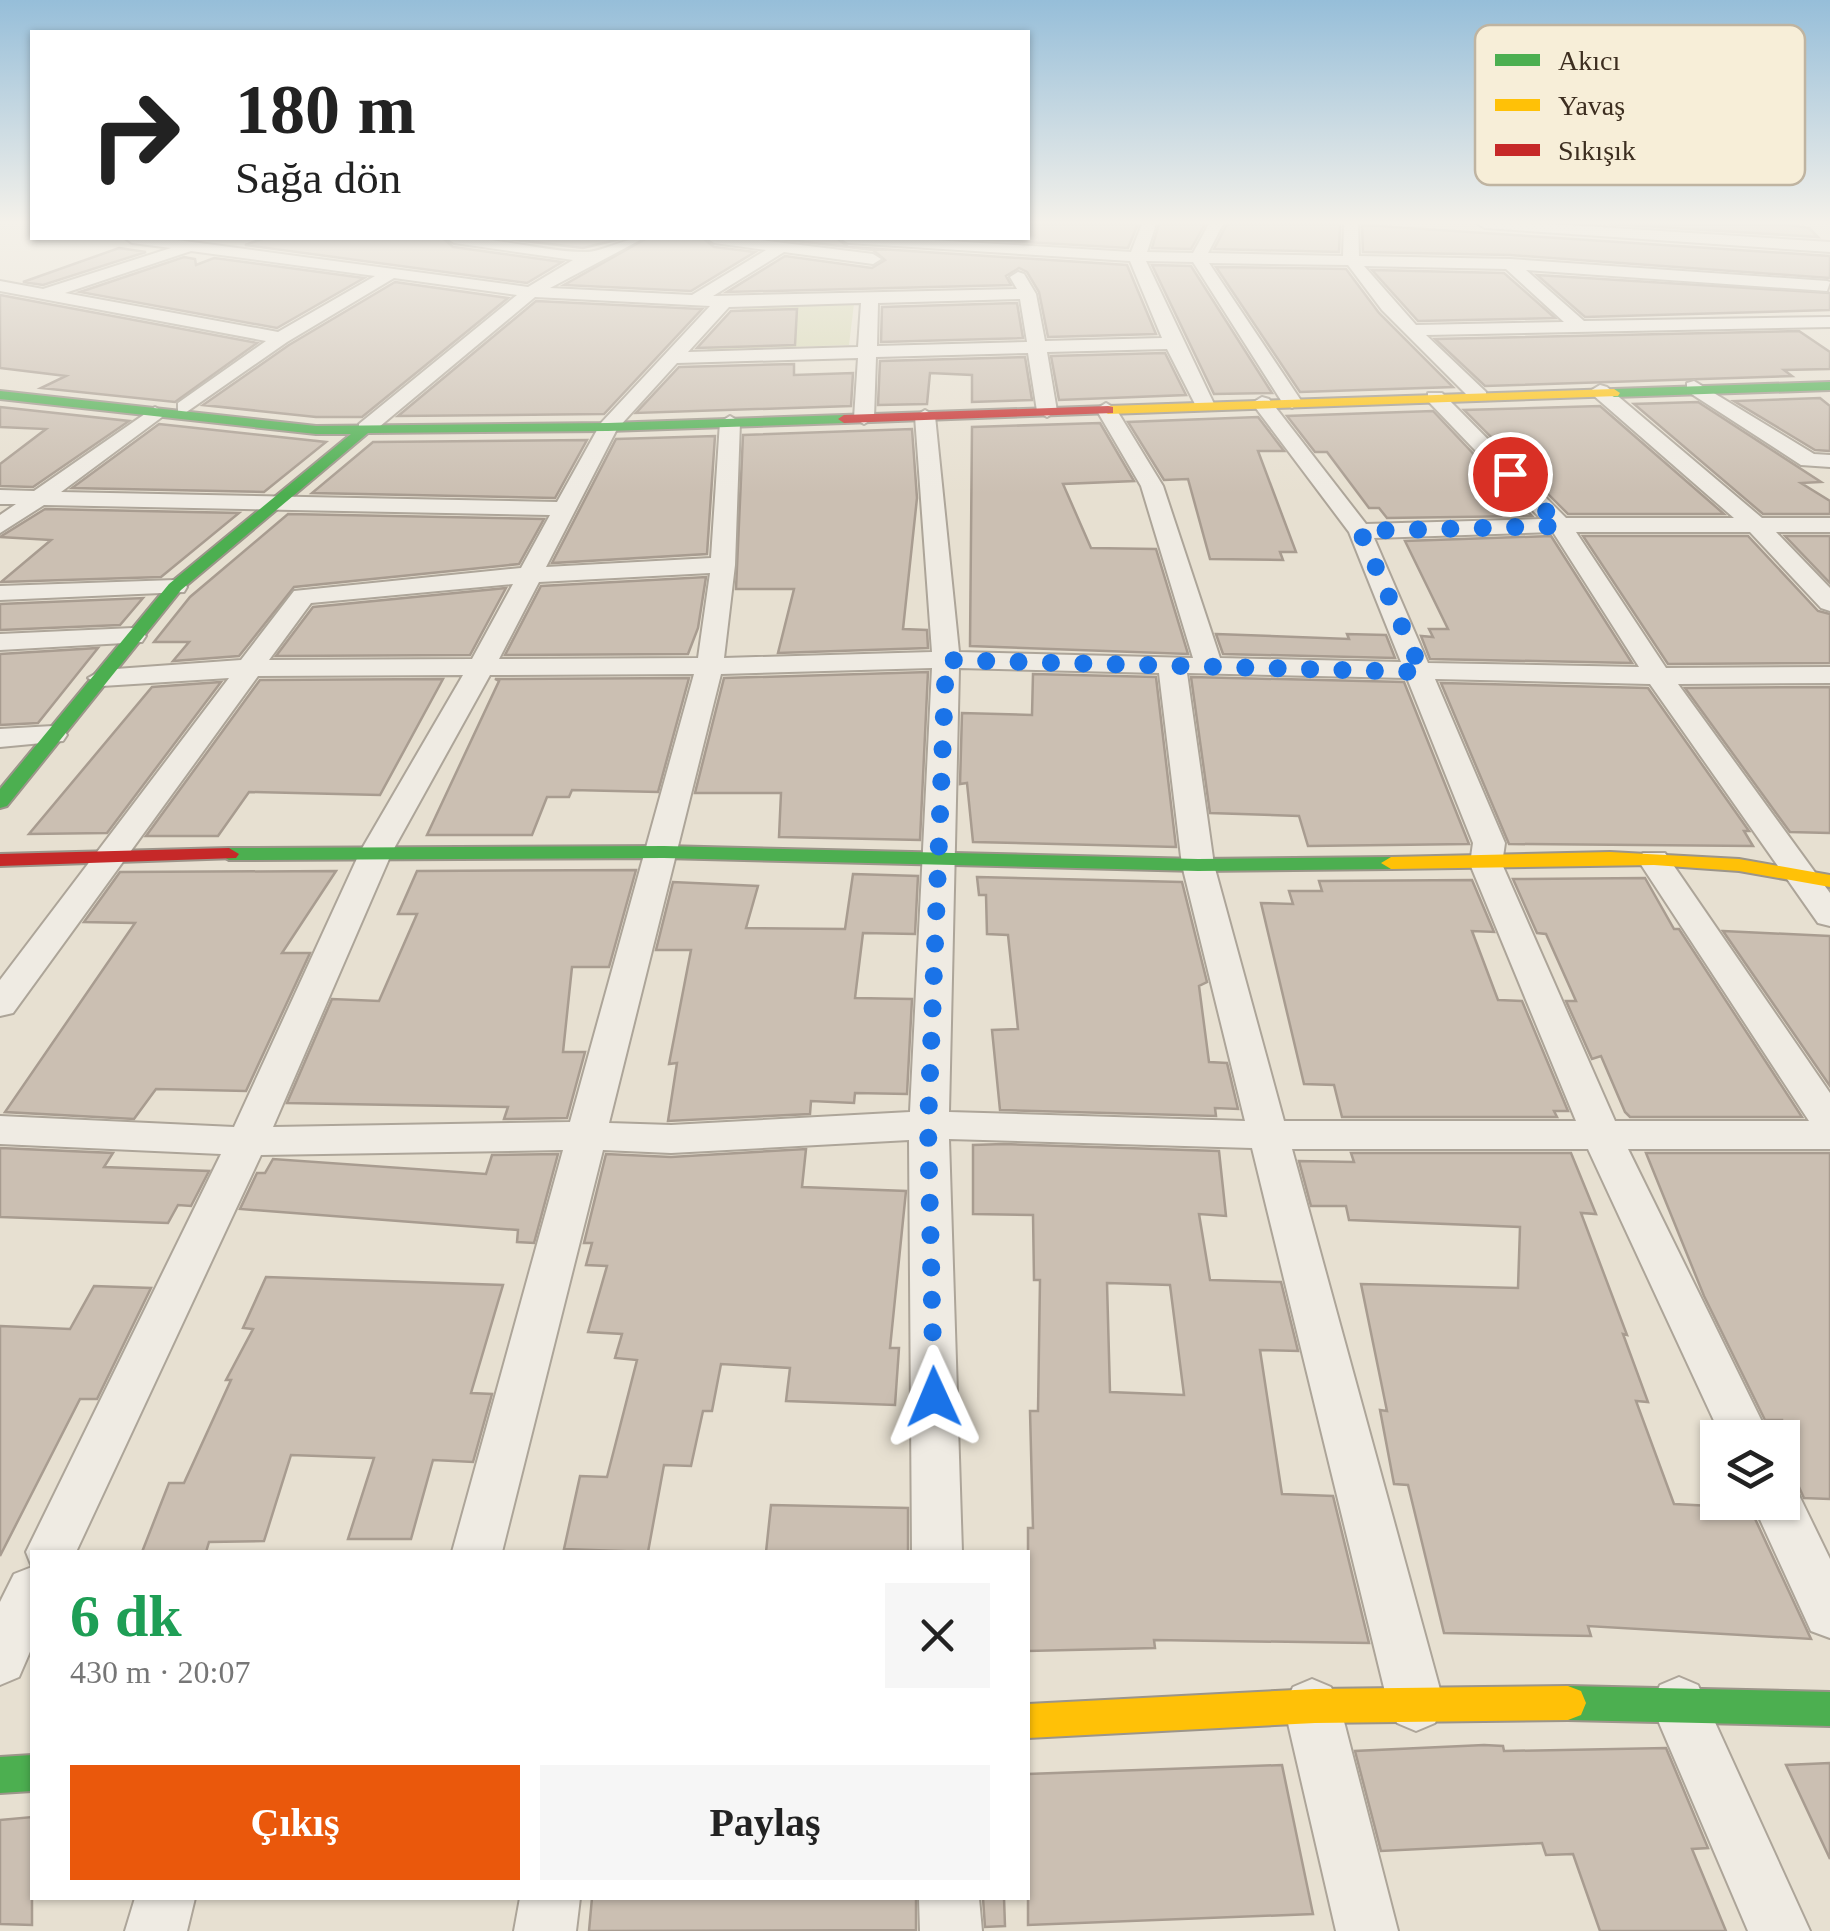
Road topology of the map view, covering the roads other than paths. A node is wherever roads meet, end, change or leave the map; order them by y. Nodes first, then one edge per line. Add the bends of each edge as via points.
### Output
1 (153, 314) edge
2 (322, 314) edge
3 (504, 314) edge
4 (713, 314) edge
5 (869, 314) edge
6 (1032, 314) edge
7 (1161, 314) edge
8 (1235, 314) edge
9 (1398, 314) edge
10 (1566, 314) edge
11 (1830, 322) edge
12 (1580, 327) junction
13 (1412, 330) junction
14 (281, 338) junction
15 (1173, 343) junction
16 (1039, 348) junction
17 (866, 351) junction
18 (674, 358) junction
19 (0, 383) edge
20 (1830, 386) edge
21 (1694, 387) junction
22 (1600, 390) junction
23 (0, 395) edge
24 (1478, 396) junction
25 (1435, 397) junction
26 (1292, 402) junction
27 (1262, 403) junction
28 (1206, 406) junction
29 (185, 407) junction
30 (1106, 409) junction
31 (1047, 411) junction
32 (155, 413) junction
33 (926, 416) junction
34 (864, 418) junction
35 (730, 422) junction
36 (608, 427) junction
37 (366, 428) junction
38 (1819, 460) edge
39 (1830, 477) edge
40 (0, 497) edge
41 (39, 498) junction
42 (271, 505) junction
43 (563, 509) junction
44 (1830, 525) edge
45 (0, 526) edge
46 (1560, 526) junction
47 (1757, 526) junction
48 (1360, 531) junction
49 (723, 566) junction
50 (528, 575) junction
51 (175, 588) junction
52 (0, 593) edge
53 (1830, 604) edge
54 (133, 636) junction
55 (0, 642) edge
56 (946, 660) junction
57 (1172, 665) junction
58 (482, 666) junction
59 (710, 666) junction
60 (1209, 666) junction
61 (250, 668) junction
62 (1422, 672) junction
63 (1830, 674) edge
64 (1658, 676) junction
65 (102, 678) junction
66 (53, 735) junction
67 (0, 738) edge
68 (0, 802) edge
69 (376, 852) junction
70 (664, 852) junction
71 (115, 854) junction
72 (0, 860) edge
73 (940, 860) junction
74 (1654, 860) junction
75 (1198, 864) junction
76 (1486, 864) junction
77 (1802, 879) junction
78 (1830, 881) edge
79 (1830, 916) edge
80 (0, 1004) edge
81 (1830, 1123) edge
82 (928, 1125) junction
83 (0, 1130) edge
84 (1269, 1134) junction
85 (1601, 1135) junction
86 (1830, 1135) edge
87 (588, 1136) junction
88 (248, 1141) junction
89 (1737, 1420) edge
90 (1786, 1520) edge
91 (52, 1550) edge
92 (478, 1550) edge
93 (936, 1550) edge
94 (30, 1595) edge
95 (1830, 1614) edge
96 (0, 1659) edge
97 (1416, 1704) junction
98 (1679, 1704) junction
99 (1312, 1706) junction
100 (1830, 1709) edge
101 (1030, 1721) edge
102 (30, 1773) edge
103 (0, 1775) edge
104 (164, 1900) edge
105 (550, 1900) edge
106 (949, 1900) edge
107 (156, 1931) edge
108 (545, 1931) edge
109 (950, 1931) edge
110 (1368, 1931) edge
111 (1779, 1931) edge

1 - 14 street
2 - 14 street
3 - 37 street
4 - 18 street
5 - 17 street
6 - 16 street
7 - 15 street
8 - 26 street
9 - 13 street
10 - 12 street
11 - 12 street
12 - 13 street
13 - 24 street
14 - 29 street
15 - 16 street
15 - 28 street
16 - 17 street
16 - 31 street
17 - 18 street
17 - 34 street
18 - 36 street
19 - 29 main road
20 - 21 main road
21 - 22 main road
21 - 38 street
22 - 24 main road
22 - 47 street
23 - 32 main road
24 - 25 main road
25 - 26 main road
25 - 46 street
26 - 27 main road
27 - 28 main road
27 - 48 street
28 - 30 main road
29 - 37 main road
30 - 31 main road
30 - 60 street via 1152,486
31 - 33 main road
32 - 37 main road via 316,430
32 - 41 street
33 - 34 main road
33 - 56 street
34 - 35 main road
35 - 36 main road
35 - 49 street
36 - 37 main road
36 - 43 street
37 - 42 main road
38 - 39 street
40 - 41 street
41 - 42 street
41 - 45 street
42 - 43 street
42 - 51 main road
43 - 50 street
44 - 47 street
46 - 47 street
46 - 48 street
46 - 64 street
47 - 53 street
48 - 62 street
49 - 50 street
49 - 59 street
50 - 58 street
50 - 61 street via 303,596
51 - 52 street
51 - 54 main road
54 - 55 street
54 - 65 main road
56 - 57 street
56 - 59 street
56 - 73 street
57 - 60 street
57 - 75 street
58 - 59 street
58 - 61 street
58 - 69 street
59 - 70 street
60 - 62 street
61 - 65 street
61 - 71 street
62 - 64 street
62 - 76 street via 1490,843
63 - 64 street
64 - 77 street
65 - 66 main road
66 - 67 street
66 - 68 main road
69 - 70 main road
69 - 71 main road
69 - 88 street
70 - 73 main road
70 - 87 street
71 - 72 main road
71 - 80 street
73 - 75 main road
73 - 82 street
74 - 76 main road
74 - 77 main road via 1740,864
74 - 81 street
75 - 76 main road
75 - 84 street
76 - 85 street
77 - 78 main road
77 - 79 street
82 - 84 street
82 - 87 street
82 - 93 street
83 - 88 street
84 - 85 street
84 - 97 street
85 - 86 street
85 - 89 street
87 - 88 street
87 - 92 street
88 - 91 street
90 - 95 street
94 - 96 street
97 - 98 main road
97 - 99 main road
98 - 100 main road
98 - 111 street
99 - 101 main road
99 - 110 street
102 - 103 main road
104 - 107 street
105 - 108 street
106 - 109 street

